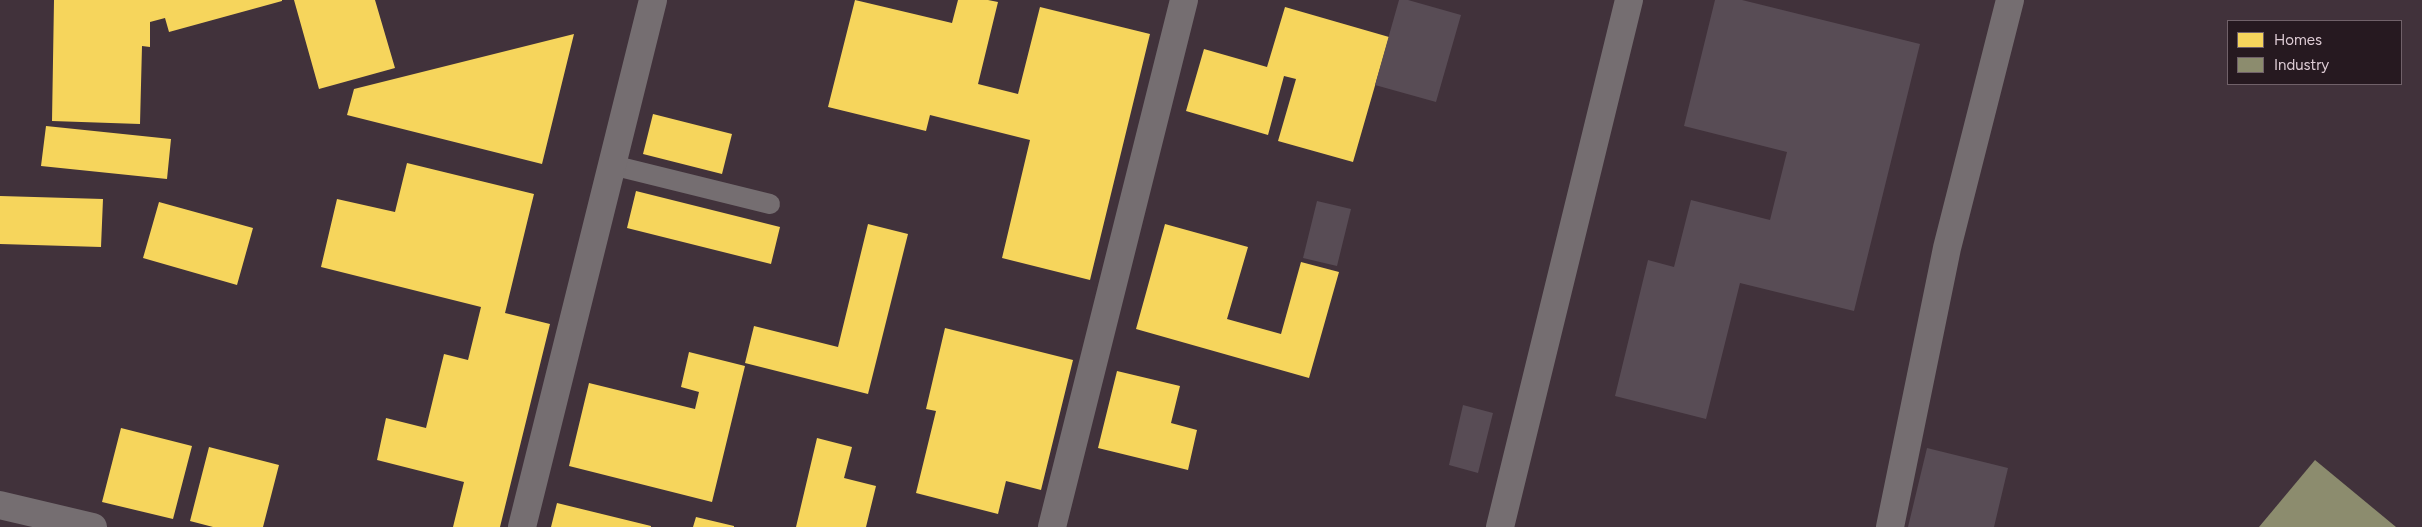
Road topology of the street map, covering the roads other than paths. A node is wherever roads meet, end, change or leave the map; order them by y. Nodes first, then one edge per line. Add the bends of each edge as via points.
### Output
1 (653, 0) edge
2 (1184, 0) edge
3 (1628, 0) edge
4 (2010, 0) edge
5 (612, 165) junction
6 (770, 204) dead end
7 (0, 505) edge
8 (92, 527) edge
9 (522, 527) edge
10 (1052, 527) edge
11 (1500, 527) edge
12 (1890, 527) edge

1 - 5 street
2 - 10 street
3 - 11 street
4 - 12 street via 1947,248
5 - 6 lane
5 - 9 street
7 - 8 street

